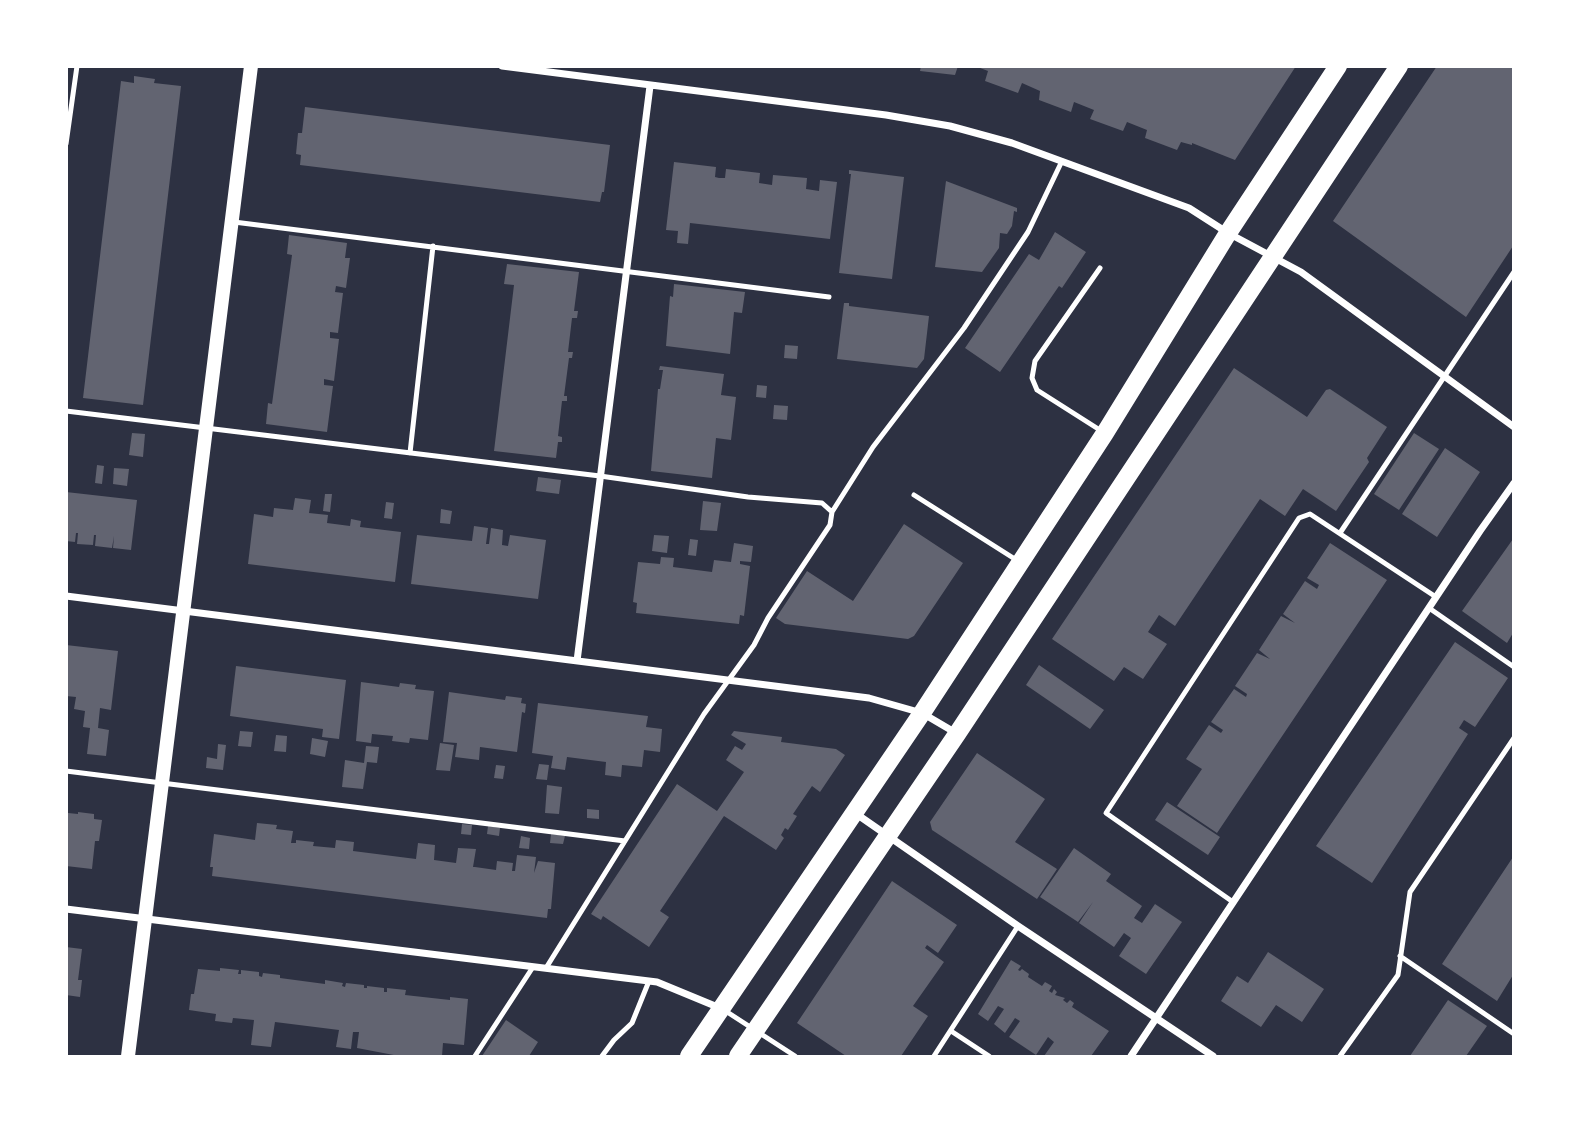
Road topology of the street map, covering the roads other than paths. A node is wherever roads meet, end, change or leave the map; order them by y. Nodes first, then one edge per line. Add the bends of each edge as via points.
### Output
1 (77, 66) edge
2 (251, 66) edge
3 (502, 66) edge
4 (1338, 66) edge
5 (1399, 66) edge
6 (650, 86) junction
7 (66, 144) edge
8 (1062, 161) junction
9 (231, 222) junction
10 (1228, 233) junction
11 (433, 246) junction
12 (1272, 256) junction
13 (1100, 268) dead end
14 (626, 271) junction
15 (1514, 272) edge
16 (829, 296) dead end
17 (1443, 377) junction
18 (66, 411) edge
19 (205, 427) junction
20 (1514, 427) edge
21 (1105, 433) junction
22 (410, 453) junction
23 (600, 476) junction
24 (1514, 483) edge
25 (914, 495) dead end
26 (832, 512) junction
27 (1340, 533) junction
28 (1020, 563) junction
29 (66, 596) edge
30 (1436, 597) junction
31 (1429, 608) junction
32 (183, 611) junction
33 (577, 661) junction
34 (1514, 667) edge
35 (729, 680) junction
36 (922, 713) junction
37 (957, 734) junction
38 (1514, 738) edge
39 (66, 771) edge
40 (162, 782) junction
41 (854, 813) junction
42 (888, 836) junction
43 (625, 841) junction
44 (1233, 902) junction
45 (66, 909) edge
46 (145, 919) junction
47 (1018, 926) junction
48 (1400, 956) junction
49 (533, 967) junction
50 (546, 968) junction
51 (649, 981) junction
52 (721, 1008) junction
53 (1156, 1018) junction
54 (755, 1031) junction
55 (951, 1031) junction
56 (1514, 1034) edge
57 (128, 1056) edge
58 (475, 1056) edge
59 (603, 1056) edge
60 (689, 1056) edge
61 (738, 1056) edge
62 (795, 1056) edge
63 (934, 1056) edge
64 (989, 1056) edge
65 (1131, 1056) edge
66 (1213, 1056) edge
67 (1340, 1056) edge

1 - 7 lane
2 - 9 main road
3 - 6 street
4 - 10 main road
5 - 12 main road
6 - 8 street via 919,120 981,133
6 - 14 street
8 - 10 street via 1189,208
8 - 26 lane via 1028,232 964,327 873,447
9 - 11 lane
9 - 19 main road
10 - 12 street
10 - 21 main road
11 - 14 lane
11 - 22 lane
12 - 17 street via 1301,272
12 - 37 main road
13 - 21 lane via 1035,361 1032,378 1037,390
14 - 16 lane
14 - 23 street
15 - 17 lane
17 - 20 street
17 - 27 lane
18 - 19 lane
19 - 22 lane
19 - 32 main road
21 - 28 main road
22 - 23 lane
23 - 26 lane via 822,503
23 - 33 street
24 - 30 street
25 - 28 lane
26 - 35 lane via 830,525
27 - 30 lane
27 - 44 lane via 1310,513 1300,519 1106,813
28 - 36 main road
29 - 32 street
30 - 31 street
31 - 34 lane
31 - 44 street
32 - 33 street
32 - 40 main road
33 - 35 street
35 - 36 street via 869,698
35 - 43 lane
36 - 37 street
36 - 41 main road
37 - 42 main road
38 - 48 lane via 1410,892
39 - 40 lane
40 - 43 lane
40 - 46 main road
41 - 42 street
41 - 52 main road
42 - 47 street
42 - 54 main road
43 - 50 lane
44 - 53 street
45 - 46 street
46 - 49 street
46 - 57 main road
47 - 53 street
47 - 55 lane
48 - 56 lane
48 - 67 lane via 1398,975
49 - 50 street
49 - 58 lane
50 - 51 street
51 - 52 street
51 - 59 lane via 632,1023
52 - 54 lane
52 - 60 main road
53 - 65 street
53 - 66 street
54 - 61 main road
54 - 62 lane
55 - 63 lane
55 - 64 lane

